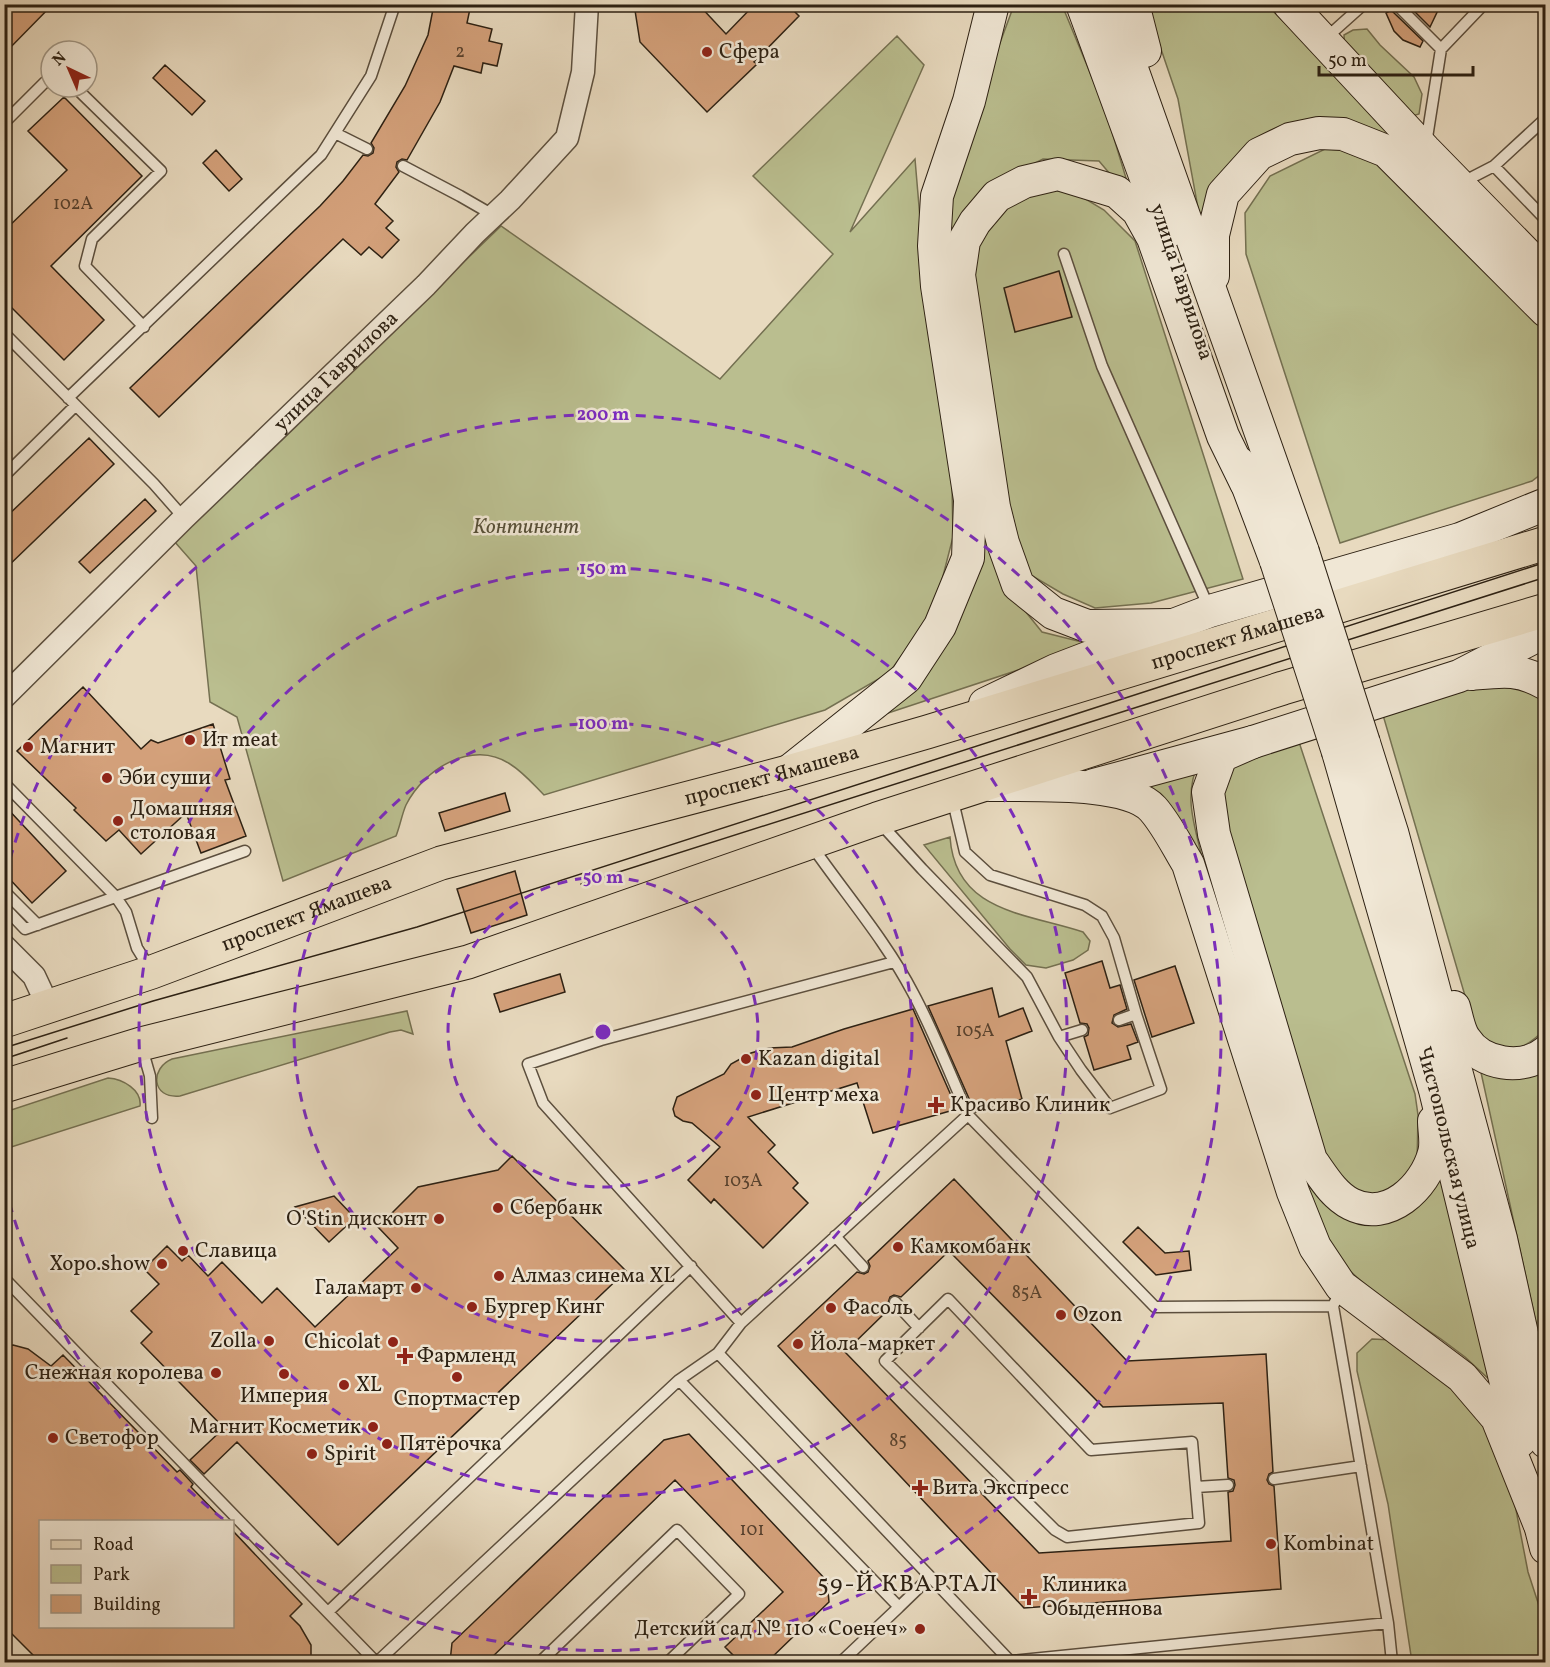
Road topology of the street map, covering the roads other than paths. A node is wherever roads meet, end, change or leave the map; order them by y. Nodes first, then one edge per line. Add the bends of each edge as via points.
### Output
1 (395, 4) edge
2 (587, 4) edge
3 (993, 4) edge
4 (1082, 4) edge
5 (1109, 4) edge
6 (1133, 4) edge
7 (1289, 4) edge
8 (1364, 4) edge
9 (1396, 4) edge
10 (1484, 4) edge
11 (1323, 42) junction
12 (1441, 49) junction
13 (39, 88) edge
14 (87, 99) edge
15 (1545, 118) edge
16 (4, 123) edge
17 (335, 133) junction
18 (1158, 143) junction
19 (367, 149) dead end
20 (1425, 150) junction
21 (403, 166) dead end
22 (1494, 166) junction
23 (1458, 184) junction
24 (493, 215) junction
25 (1545, 219) edge
26 (1064, 254) dead end
27 (1545, 274) edge
28 (1212, 295) junction
29 (1545, 311) edge
30 (144, 327) junction
31 (4, 333) edge
32 (72, 402) junction
33 (4, 476) edge
34 (1245, 483) junction
35 (1545, 504) edge
36 (184, 519) junction
37 (1545, 525) edge
38 (1460, 538) junction
39 (1545, 543) edge
40 (1290, 556) junction
41 (1545, 610) edge
42 (1210, 611) junction
43 (1174, 625) junction
44 (1545, 631) edge
45 (1460, 676) junction
46 (1545, 684) edge
47 (4, 697) edge
48 (927, 732) junction
49 (1253, 742) junction
50 (1351, 748) junction
51 (788, 772) junction
52 (5, 784) edge
53 (986, 785) junction
54 (1087, 787) junction
55 (951, 796) junction
56 (877, 819) junction
57 (1392, 832) junction
58 (809, 841) junction
59 (245, 851) dead end
60 (4, 891) edge
61 (116, 897) junction
62 (4, 907) edge
63 (38, 925) junction
64 (6, 949) edge
65 (894, 962) junction
66 (152, 972) junction
67 (48, 1006) junction
68 (1136, 1014) junction
69 (1119, 1020) dead end
70 (4, 1021) edge
71 (1082, 1030) dead end
72 (1059, 1037) junction
73 (141, 1044) junction
74 (1545, 1052) edge
75 (4, 1086) edge
76 (1435, 1090) junction
77 (968, 1114) junction
78 (152, 1118) dead end
79 (835, 1236) junction
80 (690, 1266) junction
81 (863, 1267) dead end
82 (4, 1278) edge
83 (1337, 1296) junction
84 (896, 1302) dead end
85 (741, 1323) junction
86 (919, 1328) junction
87 (718, 1353) junction
88 (679, 1380) junction
89 (1545, 1442) edge
90 (1361, 1466) junction
91 (1274, 1479) dead end
92 (1228, 1485) dead end
93 (1196, 1487) junction
94 (1542, 1535) edge
95 (930, 1577) junction
96 (898, 1607) junction
97 (328, 1612) junction
98 (1388, 1623) junction
99 (377, 1662) edge
100 (540, 1662) edge
101 (668, 1662) edge
102 (841, 1662) edge
103 (1011, 1662) edge
104 (1392, 1662) edge

1 - 17 lane via 371,76
2 - 24 street, улица Гаврилова via 583,72 567,138
3 - 51 main road via 969,101 937,196 934,246 970,500 968,558 940,626 906,678
4 - 34 main road, улица Гаврилова via 1163,222
5 - 18 main road, улица Гаврилова
6 - 18 main road via 1152,69
7 - 11 main road
8 - 11 lane
9 - 12 lane
10 - 12 lane
11 - 20 main road
12 - 20 lane
13 - 16 lane
14 - 30 lane via 161,171 92,239 85,266
15 - 22 lane
17 - 19 lane
17 - 30 lane via 321,155
18 - 28 main road, улица Гаврилова
20 - 23 main road
21 - 24 lane
22 - 23 lane
22 - 25 lane
23 - 27 main road
24 - 36 street, улица Гаврилова
26 - 42 lane via 1102,366
28 - 29 main road via 1213,235 1223,194 1259,154 1290,139 1319,133 1343,134 1386,151
28 - 40 main road, улица Гаврилова
30 - 32 lane
31 - 32 lane
32 - 33 lane
32 - 36 lane
34 - 40 main road, улица Гаврилова
34 - 43 main road via 1223,436 1153,238 1138,211 1117,192 1058,174 1024,182 998,196 964,241 959,275 994,507 1018,585 1053,613 1088,626
35 - 38 main road
36 - 47 street, улица Гаврилова
37 - 38 main road
38 - 42 main road
39 - 48 main road, проспект Ямашева
40 - 50 main road, bridge
41 - 53 main road via 1283,688
42 - 43 main road
43 - 48 main road via 1056,670
44 - 45 main road
45 - 46 main road via 1507,670 1530,675
45 - 49 main road
48 - 51 main road, проспект Ямашева
49 - 54 main road
49 - 76 main road via 1221,756 1208,792 1214,834 1311,1160 1332,1190 1351,1204 1374,1210 1396,1203 1414,1190 1435,1152
50 - 57 main road, Чистопольская улица
50 - 76 main road, Чистопольская улица
51 - 66 main road, проспект Ямашева via 441,863
52 - 61 lane
53 - 54 main road
53 - 55 main road
54 - 83 main road via 1120,791 1152,807 1188,864 1293,1192
55 - 56 main road
55 - 68 lane via 965,852 990,875 1085,904 1102,916 1114,938
56 - 58 main road
56 - 72 lane via 1027,977
57 - 74 main road via 1465,1040 1482,1055 1501,1063 1537,1059
57 - 89 main road, Чистопольская улица via 1501,1239
58 - 65 lane
58 - 73 main road via 468,962
59 - 61 lane
60 - 63 lane
61 - 63 lane
61 - 66 lane via 126,912 137,948
62 - 63 lane via 25,929
64 - 67 street via 34,976
65 - 77 lane via 913,993
65 - 80 lane via 601,1040 528,1064 543,1103
66 - 67 main road, проспект Ямашева
67 - 70 main road, проспект Ямашева
68 - 69 lane
68 - 72 lane via 1161,1089 1110,1108
71 - 72 lane
73 - 75 main road
73 - 78 lane via 150,1076
76 - 94 main road, Чистопольская улица
77 - 79 lane
77 - 83 lane via 1155,1307
79 - 81 lane
79 - 85 lane
80 - 85 lane
80 - 97 lane
82 - 97 lane
83 - 90 lane
83 - 94 main road via 1462,1377 1497,1418
84 - 86 lane
85 - 87 lane
86 - 93 lane via 948,1299 1091,1450 1192,1442
86 - 93 lane via 885,1361 1055,1530 1068,1537 1199,1523
87 - 88 lane
87 - 95 lane
88 - 96 lane
88 - 99 lane
90 - 91 lane
90 - 98 lane
92 - 93 lane
95 - 96 lane
95 - 103 lane
96 - 102 lane
97 - 99 lane
98 - 103 lane
98 - 104 lane
100 - 101 lane via 677,1530 739,1594

